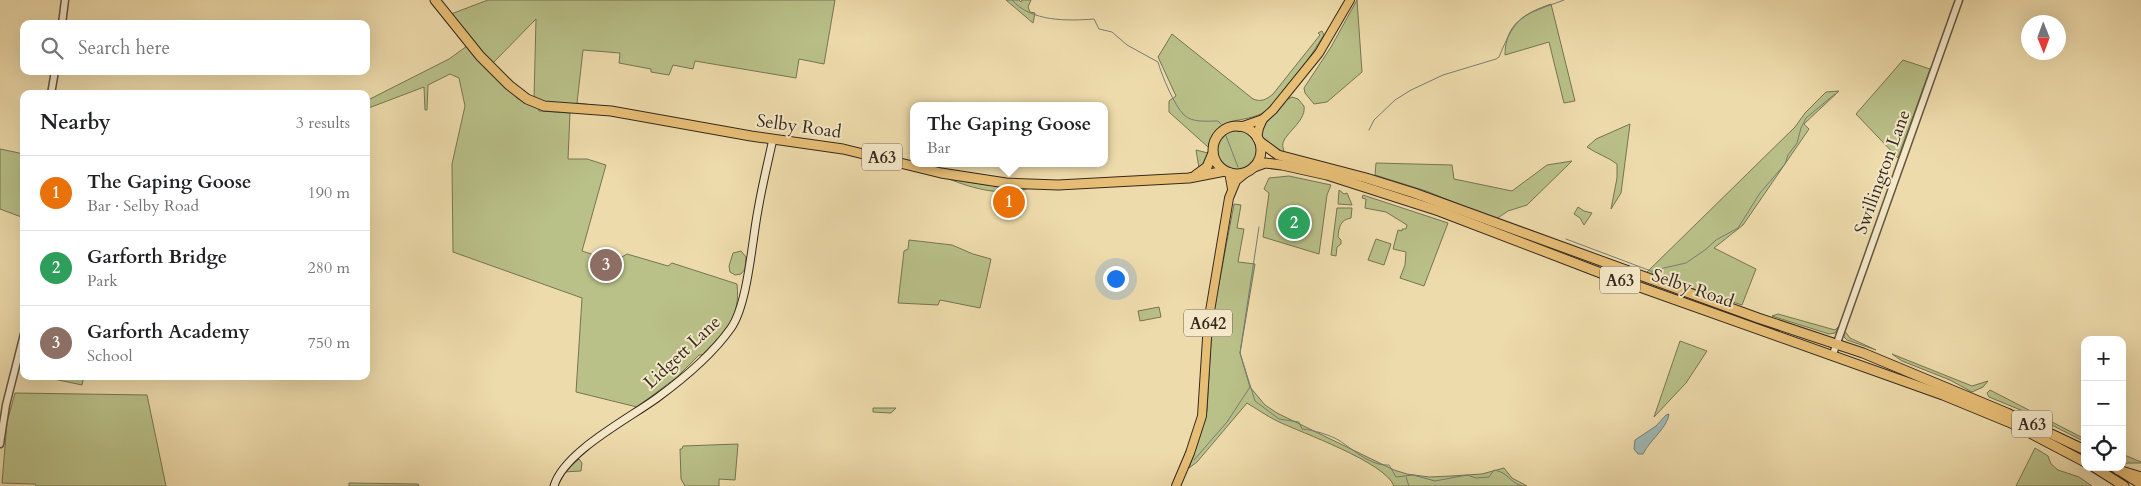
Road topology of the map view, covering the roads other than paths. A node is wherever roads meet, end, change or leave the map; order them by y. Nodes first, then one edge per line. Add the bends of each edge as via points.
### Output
1 (65, 0) edge
2 (435, 0) edge
3 (1350, 0) edge
4 (1959, 0) edge
5 (62, 20) edge
6 (54, 75) edge
7 (52, 90) edge
8 (1263, 119) junction
9 (1240, 127) junction
10 (773, 139) junction
11 (1258, 139) junction
12 (1214, 153) junction
13 (910, 165) edge
14 (918, 167) edge
15 (1250, 169) junction
16 (1227, 172) junction
17 (1189, 178) junction
18 (1232, 189) junction
19 (1836, 344) junction
20 (20, 350) edge
21 (1832, 354) junction
22 (0, 444) edge
23 (2081, 448) edge
24 (2081, 460) edge
25 (2100, 471) edge
26 (2121, 471) edge
27 (2124, 471) edge
28 (2141, 477) edge
29 (2141, 484) edge
30 (554, 486) edge
31 (1176, 486) edge
32 (2124, 486) edge

1 - 5 street
2 - 10 highway, Selby Road / A63 via 480,56 517,92 538,104 611,111
3 - 8 main road via 1314,61
4 - 19 street, Swillington Lane
6 - 7 street
8 - 9 main road
8 - 11 main road
9 - 11 highway via 1253,132
9 - 12 highway via 1224,130 1218,136
10 - 13 highway, Selby Road / A63 via 847,149
10 - 30 main road, Lidgett Lane via 744,296 735,323 711,350 656,399 603,434 564,467
11 - 15 highway via 1260,155
11 - 19 highway, Selby Road / A63 via 1278,155 1414,193
12 - 16 highway via 1216,161
12 - 17 highway via 1201,172
14 - 17 highway, Selby Road / A63 via 1006,183 1063,184
15 - 16 highway via 1236,174
15 - 18 main road
15 - 21 highway, Selby Road / A63 via 1265,163 1282,165 1326,175 1424,206 1606,275
16 - 17 highway, Selby Road / A63
16 - 18 main road, A642
18 - 31 main road, A642 via 1208,322 1203,408
19 - 21 street, Swillington Lane
19 - 23 highway, Selby Road / A63 via 1863,352 2008,413
20 - 22 street
21 - 24 highway, Selby Road / A63 via 2011,423
25 - 32 highway
26 - 29 highway
27 - 28 highway

